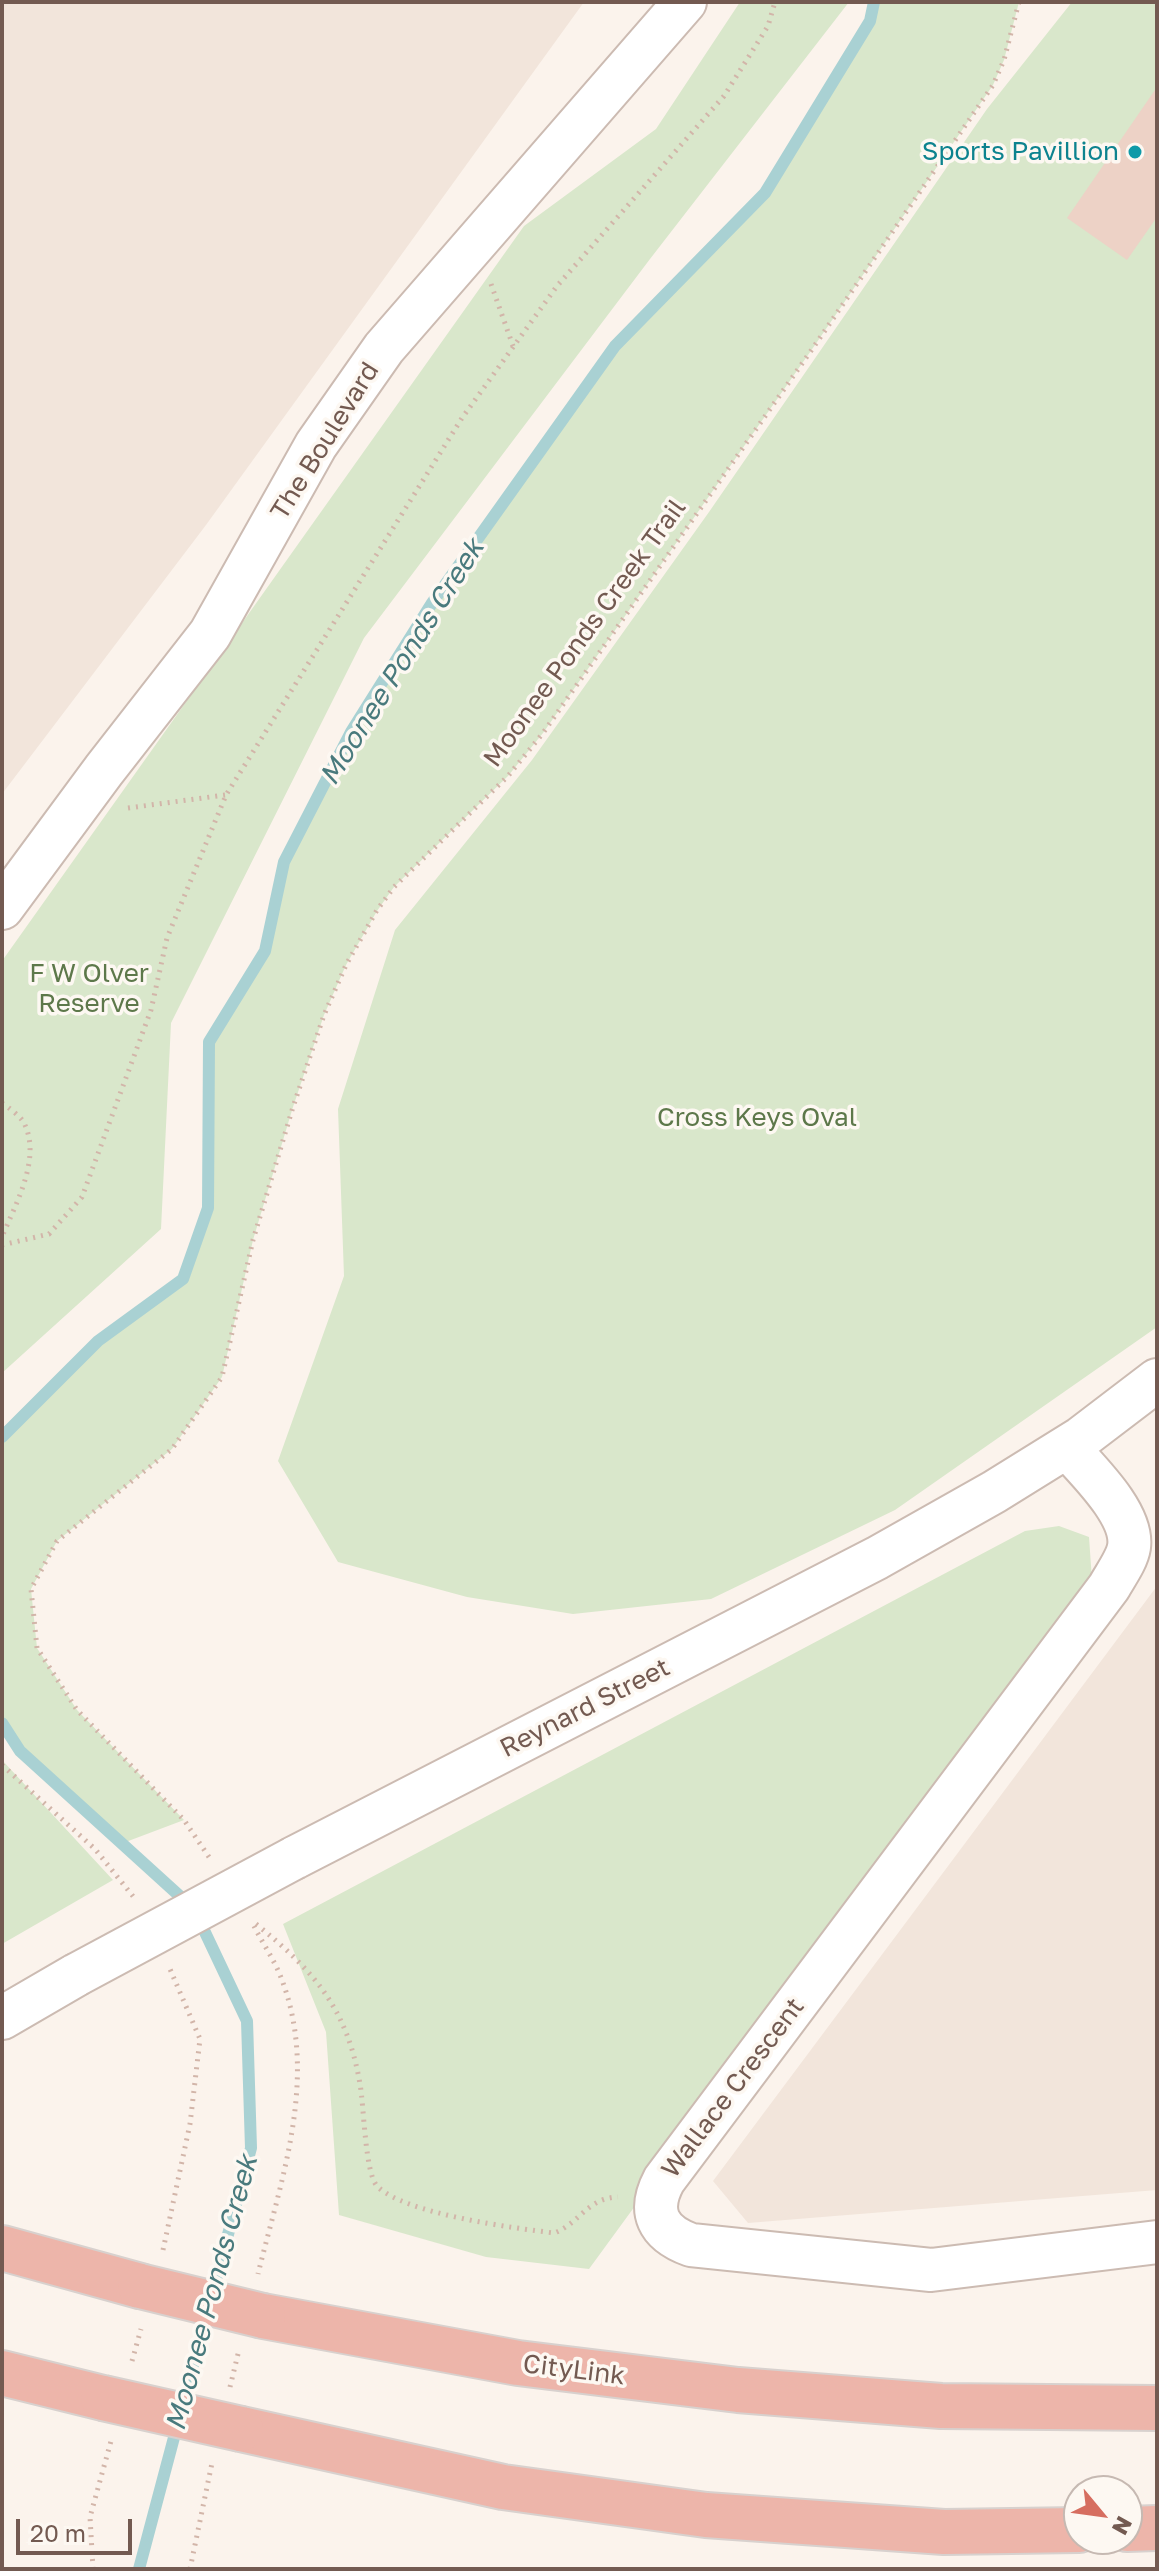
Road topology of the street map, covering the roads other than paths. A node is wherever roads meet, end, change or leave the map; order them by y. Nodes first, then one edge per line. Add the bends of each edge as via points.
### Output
1 (685, 2) edge
2 (2, 908) edge
3 (1157, 1380) edge
4 (1067, 1447) junction
5 (1157, 1512) edge
6 (1129, 1548) junction
7 (2, 2018) edge
8 (1157, 2242) edge
9 (2, 2248) edge
10 (2, 2373) edge
11 (1157, 2408) edge
12 (1063, 2530) edge

1 - 2 street, The Boulevard via 384,348 316,445 210,634
3 - 4 street, Reynard Street
4 - 6 street via 1115,1504
4 - 7 street, Reynard Street, bridge via 877,1558 294,1858
5 - 6 street, Wallace Crescent
6 - 8 street, Wallace Crescent via 1109,1587 664,2180 655,2210 669,2233 691,2245 905,2269 950,2269
9 - 11 highway, CityLink, bridge via 148,2287 518,2363 738,2390 941,2406
10 - 12 highway, bridge via 227,2429 503,2487 706,2515 944,2532

